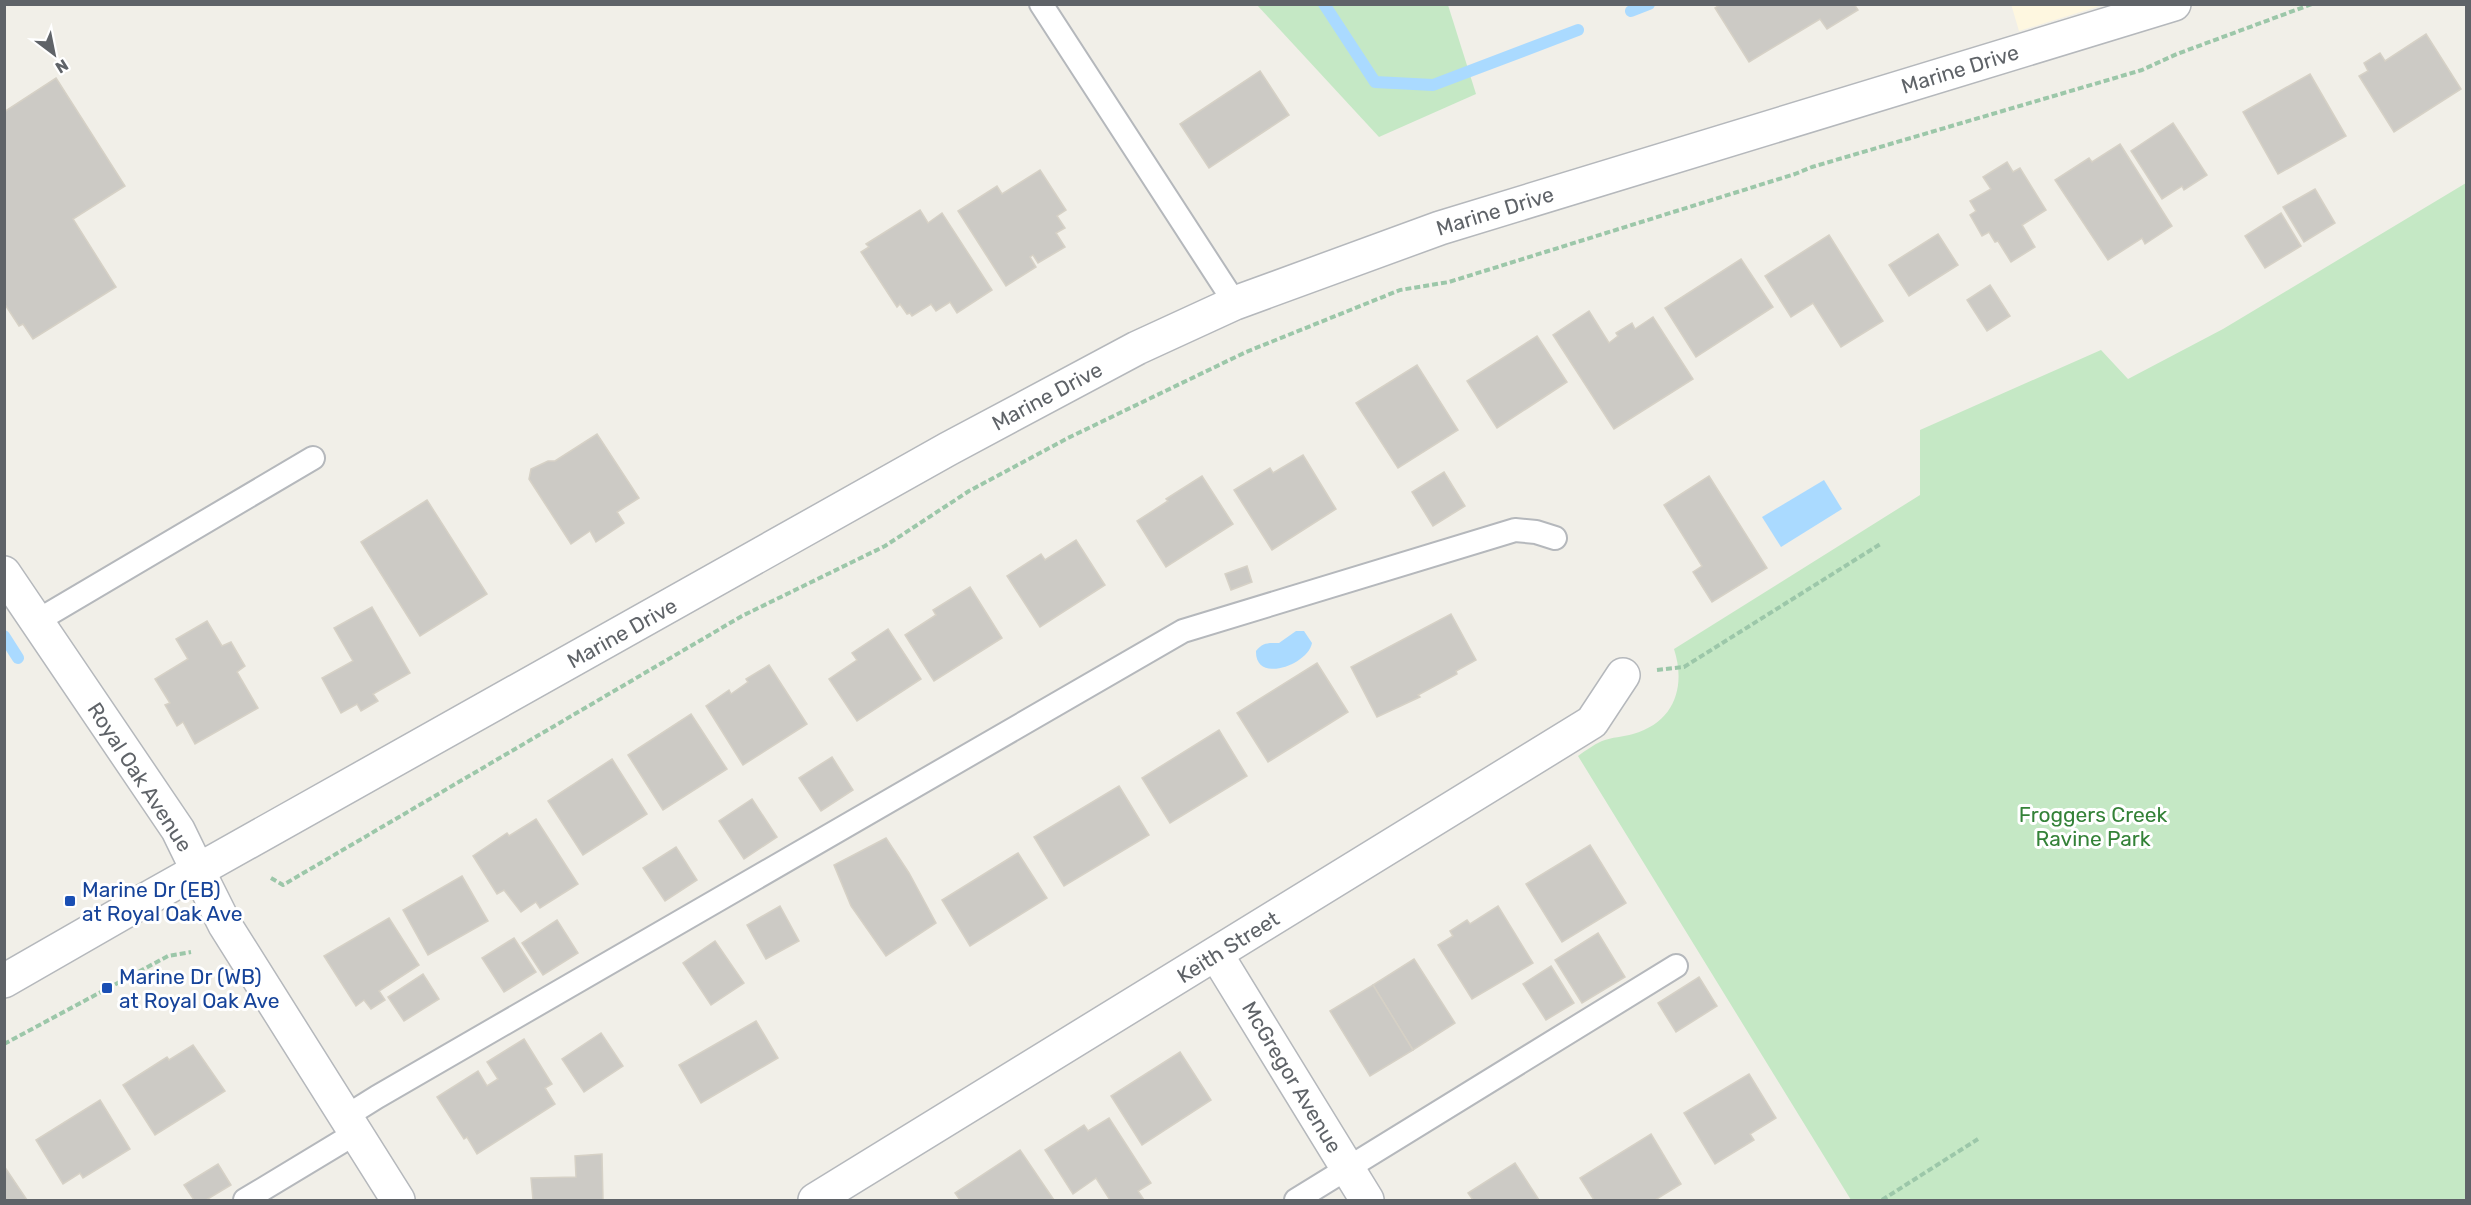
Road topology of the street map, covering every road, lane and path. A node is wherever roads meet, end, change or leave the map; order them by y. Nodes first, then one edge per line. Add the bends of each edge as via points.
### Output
1 (1041, 4) edge
2 (2174, 4) edge
3 (2312, 4) edge
4 (1235, 303) junction
5 (313, 458) dead end
6 (1555, 538) dead end
7 (1882, 543) dead end
8 (4, 573) edge
9 (37, 621) junction
10 (1623, 675) joint
11 (198, 871) junction
12 (271, 878) dead end
13 (191, 952) dead end
14 (1216, 954) junction
15 (1676, 966) dead end
16 (4, 981) edge
17 (4, 1044) edge
18 (351, 1125) junction
19 (1978, 1139) dead end
20 (1347, 1168) junction
21 (245, 1200) edge
22 (398, 1200) edge
23 (815, 1200) edge
24 (1296, 1200) edge
25 (1367, 1200) edge
26 (1882, 1200) edge

1 - 4 lane
2 - 4 street, Marine Drive via 1440,228
3 - 12 path via 2142,70 1812,166 1449,282 1400,290 1246,352 1068,438 969,491 885,546 742,616 283,885
4 - 11 street, Marine Drive via 1137,348 948,449
5 - 9 lane
6 - 18 lane via 1536,531 1515,530 1183,631 377,1097
7 - 10 path via 1684,667
8 - 9 street, Royal Oak Avenue
9 - 11 street, Royal Oak Avenue via 178,830
10 - 14 street, Keith Street via 1592,722
11 - 16 street, Marine Drive
11 - 18 street, Royal Oak Avenue via 225,925
13 - 17 path via 168,956
14 - 20 street, McGregor Avenue
14 - 23 street, Keith Street
15 - 20 lane
18 - 21 lane
18 - 22 street, Royal Oak Avenue
19 - 26 path
20 - 24 lane
20 - 25 street, McGregor Avenue

